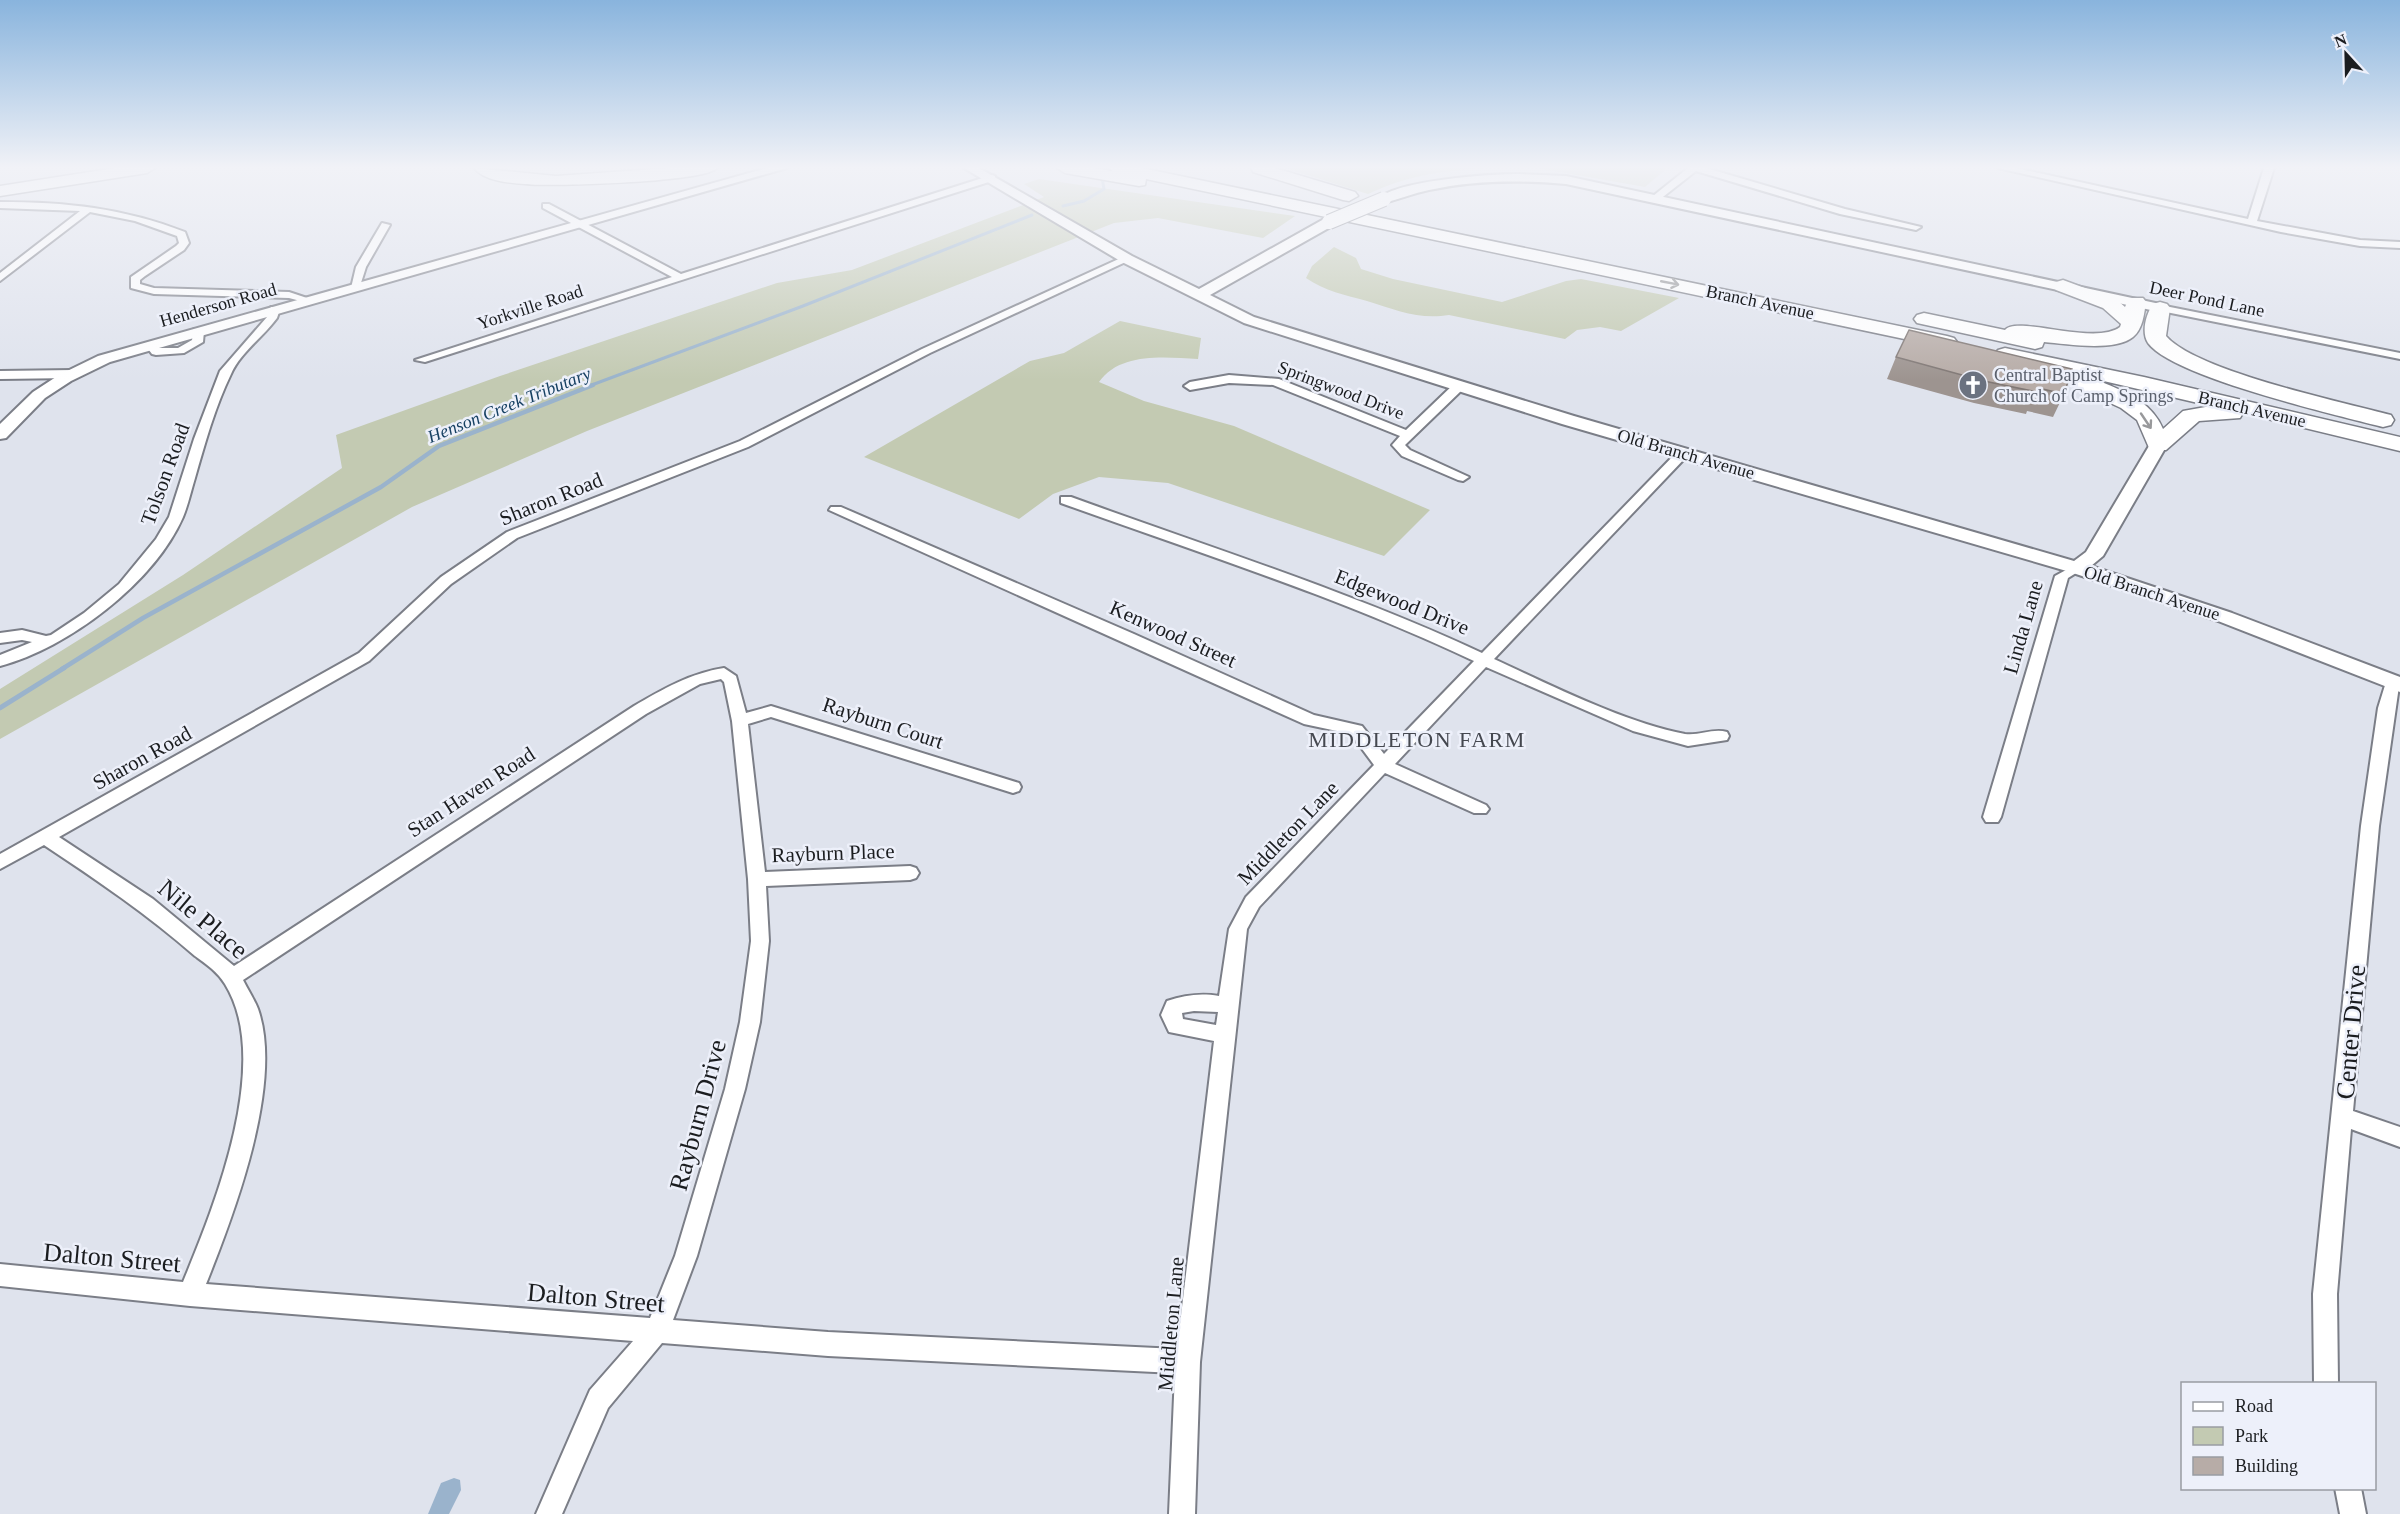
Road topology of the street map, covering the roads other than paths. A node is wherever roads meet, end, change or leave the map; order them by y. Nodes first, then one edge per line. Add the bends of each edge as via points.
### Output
1 (51, 239) edge
2 (184, 239) edge
3 (377, 239) edge
4 (525, 239) edge
5 (606, 239) edge
6 (801, 239) edge
7 (1093, 239) edge
8 (1299, 239) edge
9 (1457, 239) edge
10 (1528, 239) edge
11 (1844, 239) edge
12 (2339, 239) edge
13 (2400, 245) edge
14 (1586, 248) dead end
15 (1621, 257) junction
16 (1127, 259) junction
17 (680, 277) junction
18 (0, 278) edge
19 (355, 286) junction
20 (2062, 286) junction
21 (1793, 291) junction
22 (1197, 296) junction
23 (308, 300) junction
24 (1851, 302) dead end
25 (2136, 302) junction
26 (2160, 308) junction
27 (275, 309) junction
28 (1909, 312) dead end
29 (2131, 323) junction
30 (1877, 327) junction
31 (1963, 349) edge
32 (1986, 354) edge
33 (2400, 356) edge
34 (422, 360) dead end
35 (73, 374) junction
36 (0, 375) edge
37 (1190, 386) dead end
38 (1458, 387) junction
39 (2400, 425) edge
40 (0, 434) edge
41 (1408, 435) junction
42 (2158, 445) junction
43 (2400, 445) edge
44 (1683, 453) junction
45 (1463, 477) dead end
46 (1066, 500) dead end
47 (836, 510) dead end
48 (2077, 568) junction
49 (0, 638) edge
50 (49, 642) junction
51 (0, 661) edge
52 (1482, 661) junction
53 (2397, 684) edge
54 (734, 692) joint
55 (740, 721) junction
56 (1721, 736) dead end
57 (1384, 766) junction
58 (1013, 787) dead end
59 (1480, 809) dead end
60 (1992, 817) dead end
61 (44, 836) junction
62 (0, 862) edge
63 (910, 873) dead end
64 (757, 879) junction
65 (232, 977) junction
66 (1230, 1006) junction
67 (1227, 1035) junction
68 (2343, 1117) junction
69 (2400, 1137) edge
70 (0, 1275) edge
71 (190, 1294) junction
72 (657, 1331) junction
73 (1188, 1362) junction
74 (2326, 1382) edge
75 (2348, 1490) edge
76 (549, 1514) edge
77 (1182, 1514) edge
78 (2353, 1514) edge

1 - 18 street
2 - 23 street via 180,248 135,279 135,286 154,291 289,295
3 - 19 street
4 - 19 street, Henderson Road
5 - 17 street
6 - 17 street, Yorkville Road
7 - 16 street, Old Branch Avenue
8 - 22 street, Deer Pond Lane, bridge
9 -> 30 highway, Branch Avenue
10 - 15 highway, Branch Avenue
11 - 20 street, Deer Pond Lane
12 - 13 street
14 - 15 highway
15 - 21 highway, Branch Avenue
16 - 22 street, Old Branch Avenue
16 - 61 street, Sharon Road via 926,351 744,444 512,534 442,584 364,657
17 - 34 street, Yorkville Road
19 - 23 street, Henderson Road
20 - 25 street, Deer Pond Lane
20 - 29 highway via 2110,304
21 - 24 highway
21 - 39 highway, Branch Avenue
22 - 38 street, Old Branch Avenue via 1258,323
23 - 27 street, Henderson Road
25 - 26 street, Deer Pond Lane
25 - 29 highway
26 - 33 street, Deer Pond Lane
26 - 39 highway via 2154,330 2157,340 2188,361
27 - 35 street, Henderson Road via 104,359
27 - 50 street, Tolson Road via 272,318 226,371 176,517 162,541 124,587
28 - 29 highway via 2079,339 2115,337 2125,333
30 - 31 highway
30 - 43 highway, Branch Avenue via 2144,384
32 -> 42 highway via 2061,373 2103,389 2147,417
35 - 36 street
35 - 40 street, Henderson Road via 39,395
37 - 41 street, Springwood Drive via 1229,379 1275,382
38 - 41 street
38 - 44 street, Old Branch Avenue
41 - 45 street via 1398,445 1400,449
42 - 43 highway via 2185,419 2211,412
42 - 48 street, Linda Lane via 2093,556
44 - 48 street, Old Branch Avenue
44 - 52 street, Middleton Lane
46 - 52 street, Edgewood Drive via 1313,588 1465,649
47 - 57 street, Kenwood Street via 1310,720 1356,730
48 - 53 street, Old Branch Avenue via 2225,617
48 - 60 street, Linda Lane via 2061,576
49 - 50 street via 22,635
50 - 51 street, Tolson Road
52 - 56 street, Edgewood Drive via 1639,727 1688,740
52 - 57 street, Middleton Lane
53 - 68 street, Center Drive via 2386,708 2370,826
54 - 55 street, Rayburn Drive
54 - 65 street, Stan Haven Road via 728,676 716,673 655,702 509,793
55 - 58 street, Rayburn Court via 771,711
55 - 64 street, Rayburn Drive
57 - 59 street, Kenwood Street
57 - 66 street, Middleton Lane via 1251,902 1236,937
61 - 62 street, Sharon Road
61 - 65 street, Nile Place via 170,920
63 - 64 street, Rayburn Place
64 - 72 street, Rayburn Drive via 760,941 750,1022 687,1256
65 - 71 street, Nile Place via 249,1010 252,1092 232,1178
66 - 67 street, Middleton Lane
66 - 67 street via 1183,1003 1173,1007 1171,1015 1176,1026
67 - 73 street, Middleton Lane
68 - 69 street
68 - 74 street, Center Drive via 2325,1294
70 - 71 street, Dalton Street
71 - 72 street, Dalton Street
72 - 73 street, Dalton Street via 828,1344
72 - 76 street, Rayburn Drive via 599,1400
73 - 77 street, Middleton Lane
75 - 78 street

